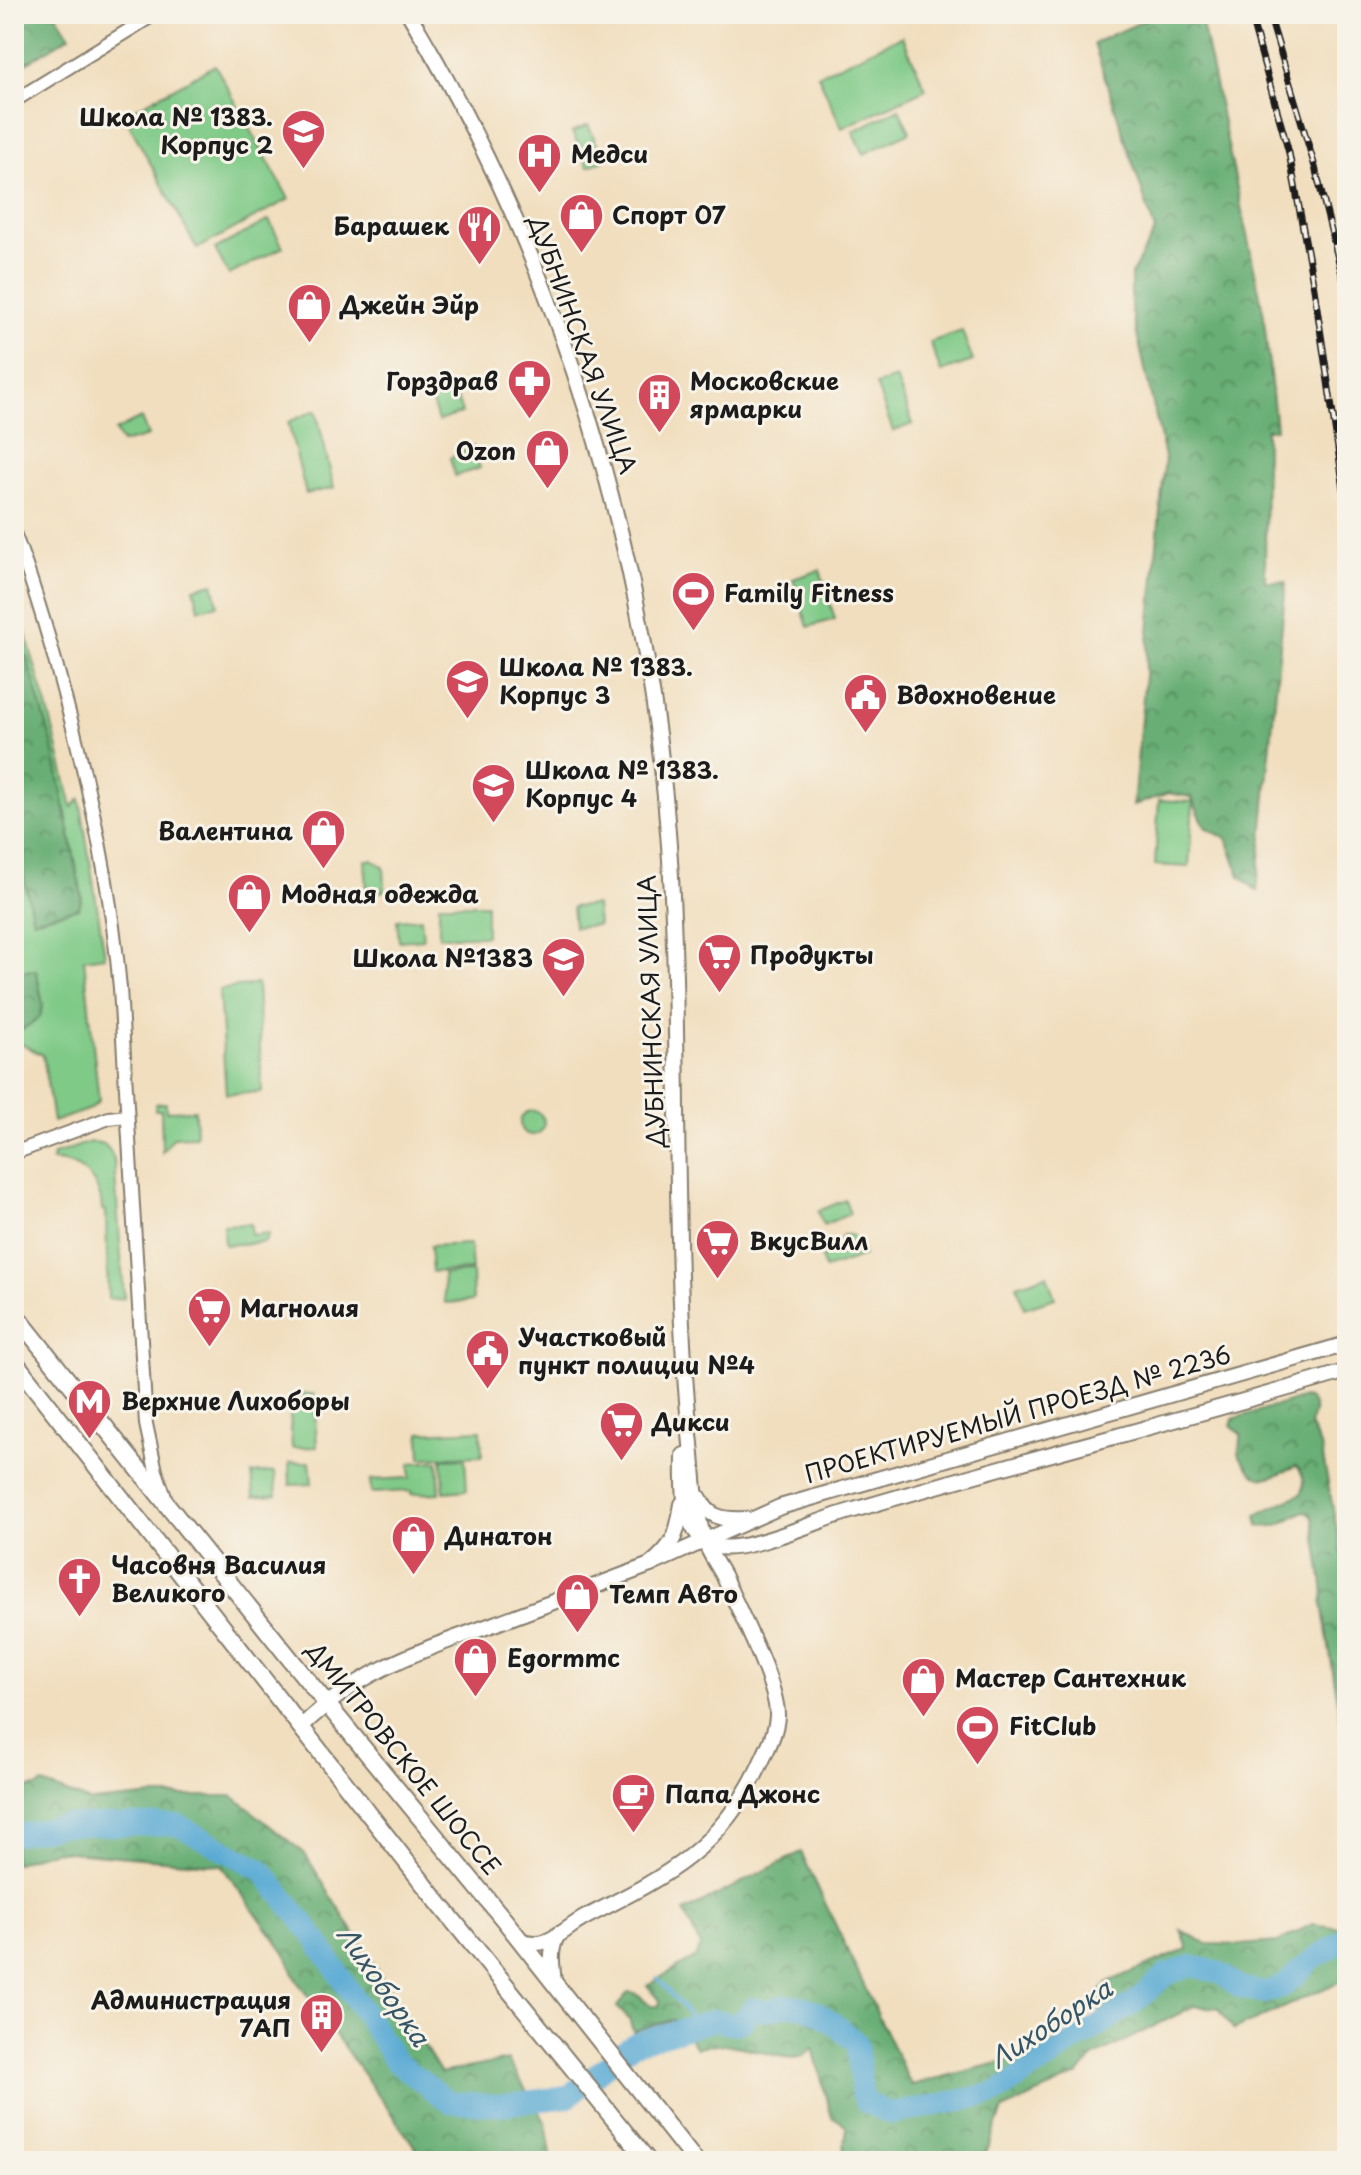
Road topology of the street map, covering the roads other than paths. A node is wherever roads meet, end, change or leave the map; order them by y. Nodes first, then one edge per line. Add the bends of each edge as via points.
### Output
1 (155, 14) edge
2 (409, 14) edge
3 (14, 101) edge
4 (14, 533) edge
5 (127, 1116) junction
6 (14, 1153) edge
7 (14, 1313) edge
8 (1347, 1344) edge
9 (14, 1361) edge
10 (1347, 1371) edge
11 (690, 1493) junction
12 (167, 1502) junction
13 (752, 1519) junction
14 (704, 1539) junction
15 (751, 1545) junction
16 (650, 1565) junction
17 (723, 1577) junction
18 (327, 1702) junction
19 (301, 1727) junction
20 (559, 1933) junction
21 (520, 1940) junction
22 (554, 1982) junction
23 (648, 2161) edge
24 (695, 2161) edge

1 - 3 street
2 - 11 main road, ДУБНИНСКАЯ УЛИЦА via 478,140 547,298 599,450 644,641 669,845
4 - 5 street via 53,651 101,849 117,953
5 - 6 street
5 - 12 street via 146,1424
7 - 12 main road, ДМИТРОВСКОЕ ШОССЕ
8 - 13 main road, ПРОЕКТИРУЕМЫЙ ПРОЕЗД № 2236
9 - 19 main road
10 - 15 main road, ПРОЕКТИРУЕМЫЙ ПРОЕЗД № 2236 via 845,1513
11 - 13 main road via 711,1515
11 - 14 main road via 690,1520
11 - 16 main road via 670,1548
12 - 18 main road, ДМИТРОВСКОЕ ШОССЕ
13 - 14 main road, ПРОЕКТИРУЕМЫЙ ПРОЕЗД № 2236
14 - 15 main road, ПРОЕКТИРУЕМЫЙ ПРОЕЗД № 2236 via 721,1547
14 - 16 main road, ПРОЕКТИРУЕМЫЙ ПРОЕЗД № 2236
14 - 17 main road
15 - 17 main road via 731,1557
16 - 18 main road, ПРОЕКТИРУЕМЫЙ ПРОЕЗД № 2236 via 416,1653 370,1673
17 - 20 main road via 775,1700 774,1733 762,1761 717,1833 694,1855
18 - 19 main road, ПРОЕКТИРУЕМЫЙ ПРОЕЗД № 2236
18 - 21 main road, ДМИТРОВСКОЕ ШОССЕ
19 - 23 main road
20 - 21 main road via 537,1945
20 - 22 main road via 551,1959
21 - 22 main road, ДМИТРОВСКОЕ ШОССЕ
22 - 24 main road, ДМИТРОВСКОЕ ШОССЕ

